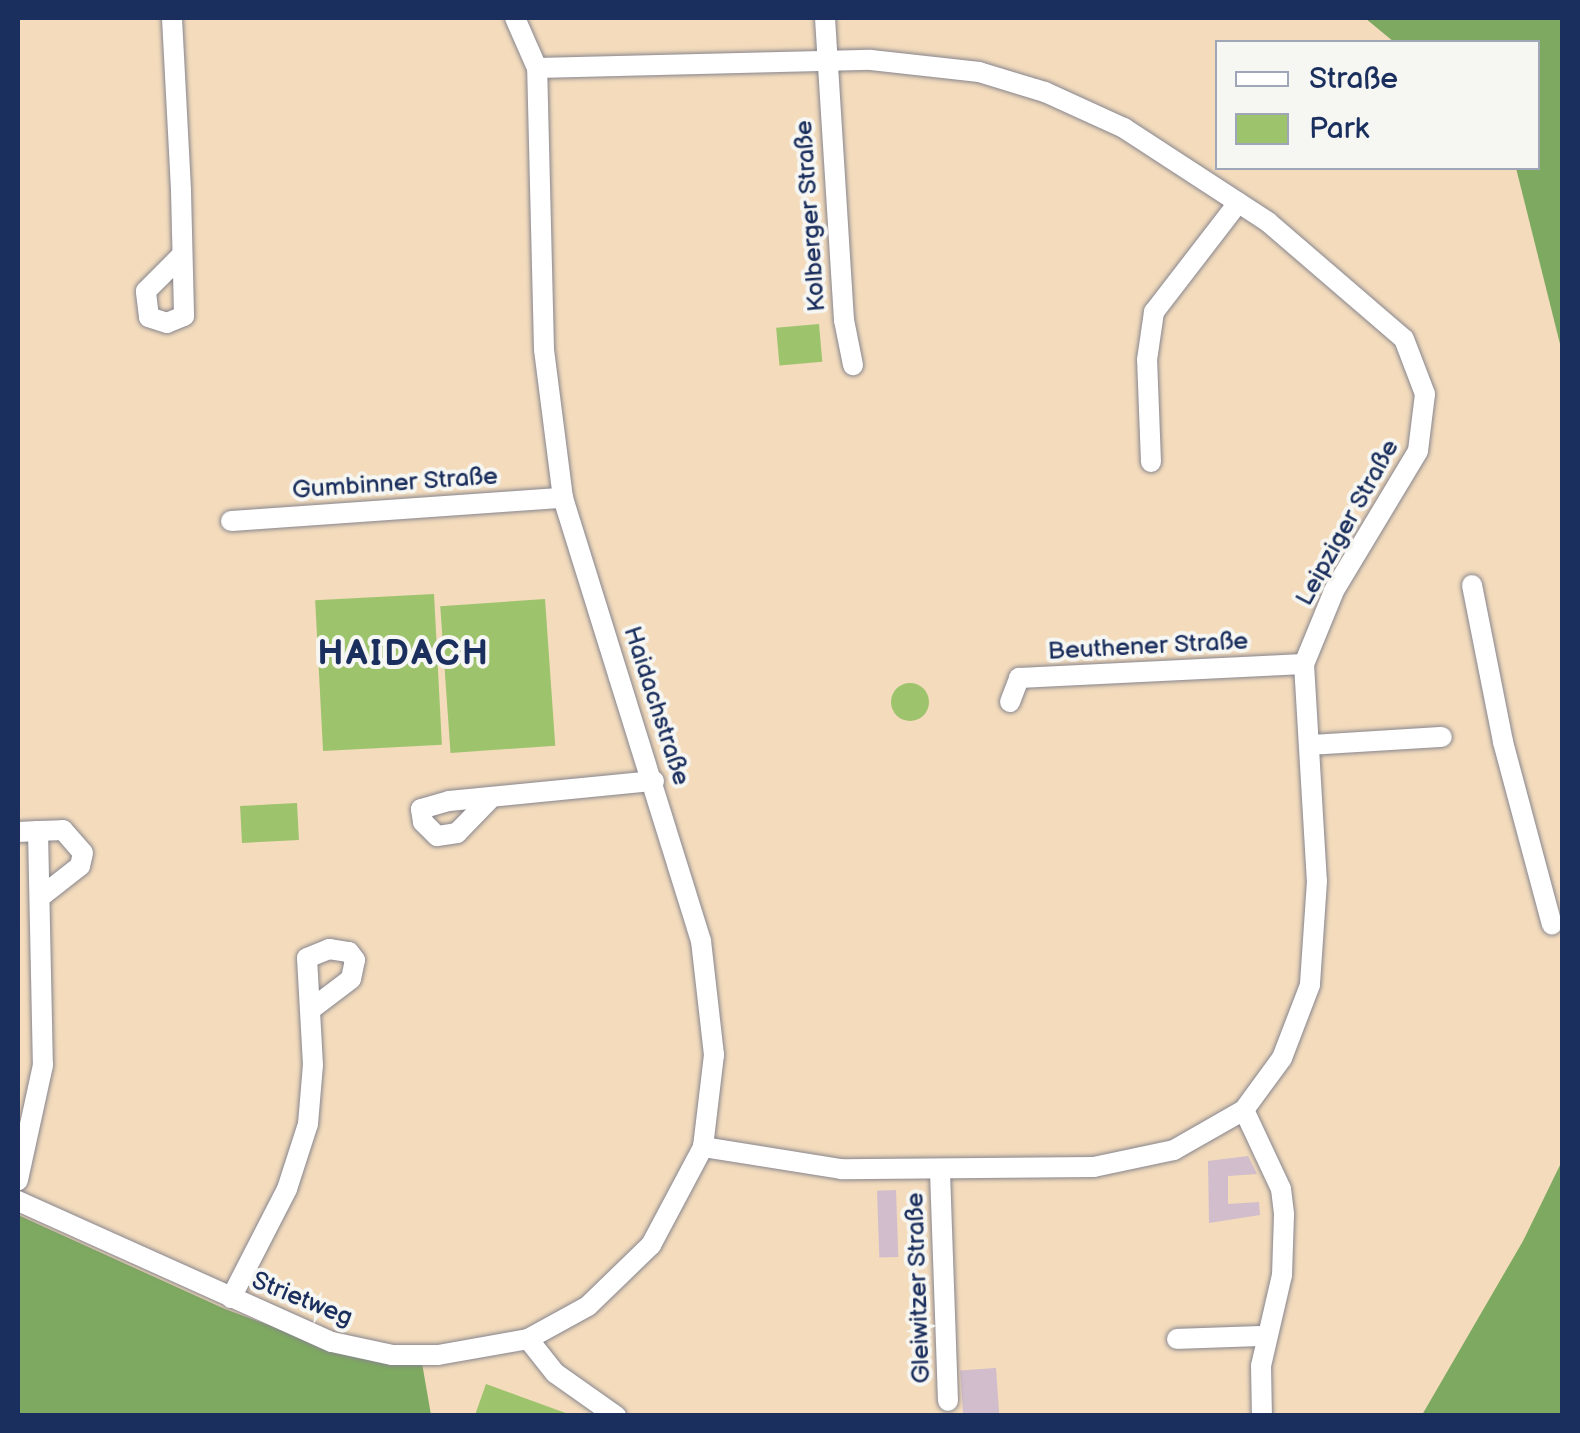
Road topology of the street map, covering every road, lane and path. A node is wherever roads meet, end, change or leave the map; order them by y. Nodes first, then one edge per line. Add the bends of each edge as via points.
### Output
1 (172, 18) edge
2 (515, 18) edge
3 (825, 18) edge
4 (828, 61) junction
5 (536, 68) junction
6 (1238, 203) junction
7 (182, 255) dead end
8 (853, 366) dead end
9 (1151, 462) dead end
10 (563, 498) junction
11 (231, 521) dead end
12 (1472, 585) dead end
13 (1304, 664) junction
14 (1010, 702) dead end
15 (1442, 737) dead end
16 (1310, 745) junction
17 (654, 781) junction
18 (489, 800) dead end
19 (28, 831) edge
20 (43, 895) junction
21 (1552, 925) dead end
22 (310, 1010) dead end
23 (1244, 1110) junction
24 (704, 1147) junction
25 (940, 1172) junction
26 (18, 1180) edge
27 (18, 1201) edge
28 (232, 1298) junction
29 (1264, 1336) junction
30 (528, 1339) junction
31 (1177, 1339) dead end
32 (948, 1401) dead end
33 (616, 1416) edge
34 (1262, 1416) edge

1 - 7 street
2 - 5 street, Haidachstraße
3 - 4 street, Kolberger Straße
4 - 5 street, Leipziger Straße
4 - 6 street, Leipziger Straße via 938,66 1046,92 1124,128
4 - 8 street, Kolberger Straße via 844,320
5 - 10 street, Haidachstraße via 544,349
6 - 9 street via 1154,312 1147,360
6 - 13 street, Leipziger Straße via 1404,339 1425,394 1418,451 1334,590
10 - 11 street, Gumbinner Straße
10 - 17 street, Haidachstraße
12 - 21 street via 1501,742
13 - 14 street, Beuthener Straße via 1019,678
13 - 16 street, Leipziger Straße
15 - 16 street
16 - 23 street, Leipziger Straße via 1317,882 1310,985 1282,1058
17 - 18 street
17 - 24 street, Haidachstraße via 702,941 714,1055
19 - 20 street
19 - 20 street via 63,830 83,852 80,866
20 - 26 street via 43,1065
22 - 28 street via 308,1124 287,1189
23 - 25 street, Leipziger Straße via 1152,1156 1094,1167
23 - 29 street via 1280,1189 1284,1214 1282,1275
24 - 25 street, Leipziger Straße via 841,1169
24 - 30 street, Haidachstraße via 651,1245 624,1276 588,1306
25 - 32 street, Gleiwitzer Straße
27 - 28 street, Strietweg
28 - 30 street, Strietweg via 344,1346 392,1355 483,1351
29 - 31 street
29 - 34 street
30 - 33 street via 555,1373

